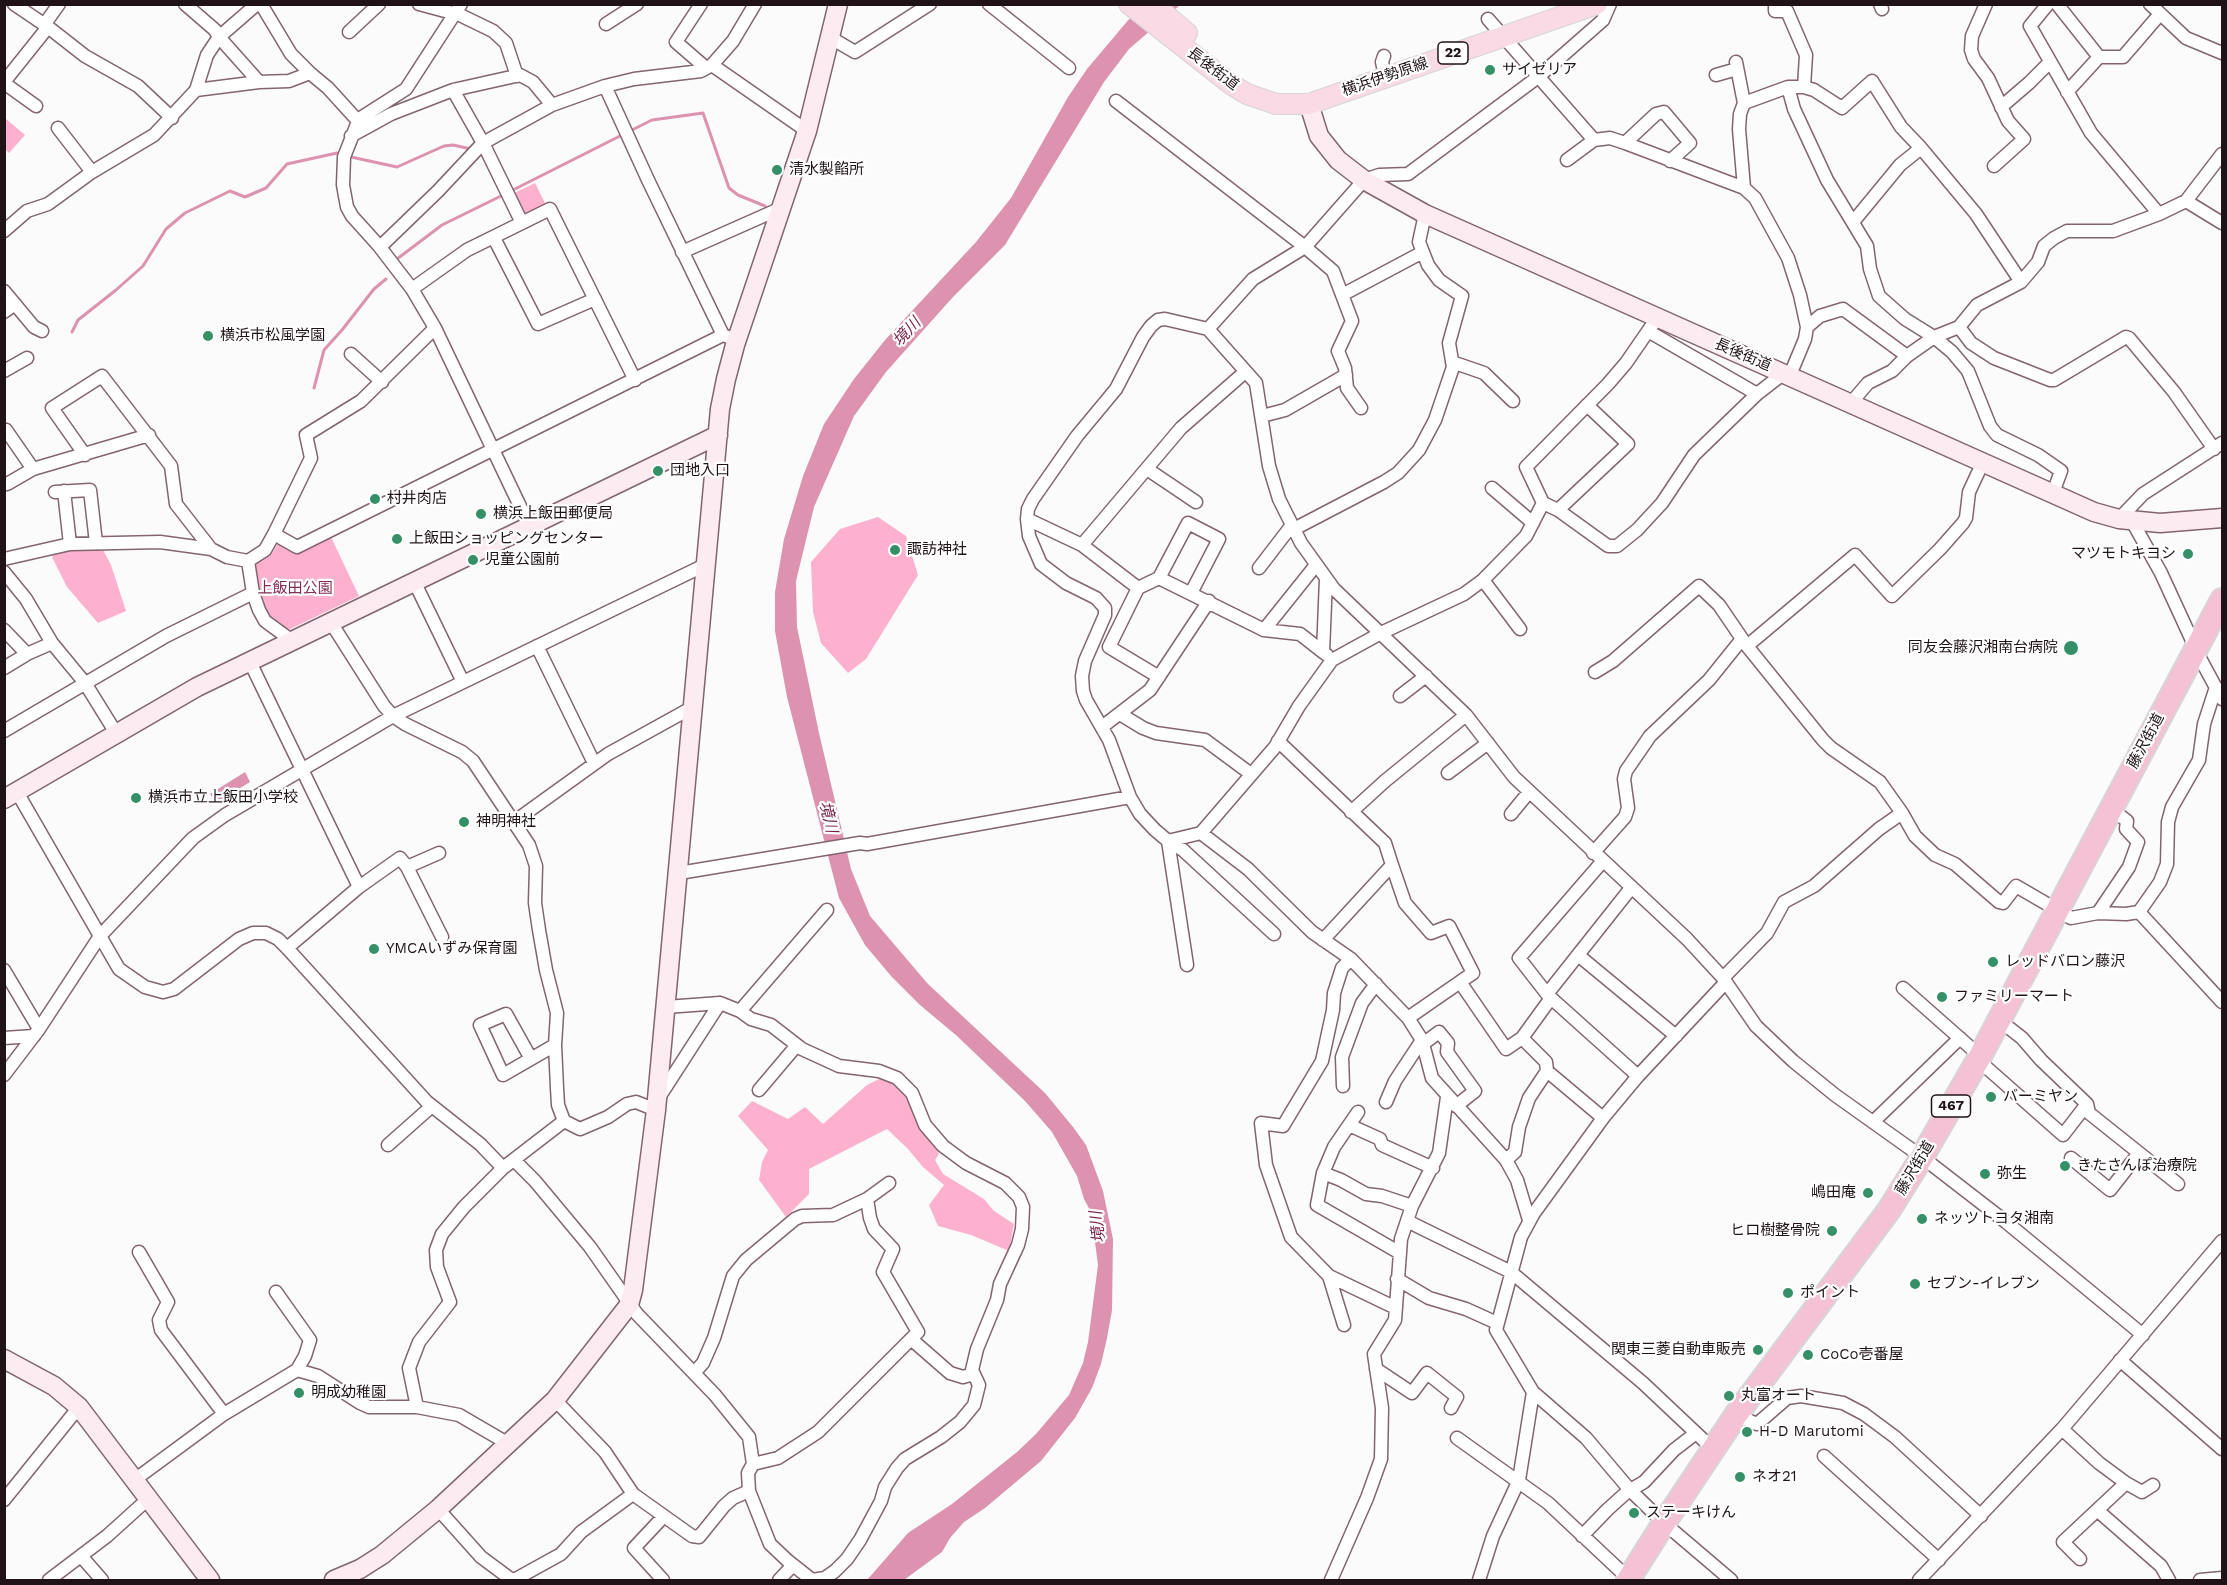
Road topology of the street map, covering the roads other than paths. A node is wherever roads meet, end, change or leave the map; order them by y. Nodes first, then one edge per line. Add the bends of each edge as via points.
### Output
1 (14, 4) edge
2 (59, 4) edge
3 (185, 4) edge
4 (259, 4) edge
5 (379, 4) edge
6 (419, 4) edge
7 (637, 4) edge
8 (701, 4) edge
9 (755, 4) edge
10 (930, 4) edge
11 (989, 4) edge
12 (1129, 4) edge
13 (1153, 4) edge
14 (1597, 4) edge
15 (1610, 4) edge
16 (1775, 4) edge
17 (1986, 4) edge
18 (2048, 4) edge
19 (2057, 4) edge
20 (2150, 4) edge
21 (834, 7) edge
22 (458, 9) edge
23 (2160, 14) junction
24 (1488, 19) dead end
25 (606, 24) dead end
26 (46, 26) junction
27 (349, 32) dead end
28 (1175, 32) junction
29 (1503, 36) junction
30 (219, 37) junction
31 (831, 38) junction
32 (2223, 53) edge
33 (1384, 56) dead end
34 (2099, 57) junction
35 (2050, 62) junction
36 (709, 67) junction
37 (1069, 68) dead end
38 (310, 74) junction
39 (517, 75) junction
40 (1716, 75) dead end
41 (1385, 76) junction
42 (1538, 77) junction
43 (259, 81) junction
44 (4, 83) edge
45 (605, 86) junction
46 (1788, 87) junction
47 (1804, 87) junction
48 (196, 90) junction
49 (453, 90) junction
50 (2067, 92) junction
51 (1116, 101) dead end
52 (1744, 103) junction
53 (1309, 104) junction
54 (552, 105) junction
55 (36, 106) dead end
56 (2001, 107) junction
57 (172, 118) junction
58 (358, 121) junction
59 (58, 128) dead end
60 (807, 130) junction
61 (351, 136) junction
62 (1594, 140) junction
63 (483, 143) junction
64 (1625, 143) junction
65 (1921, 148) junction
66 (2223, 154) edge
67 (1567, 160) dead end
68 (1670, 161) junction
69 (1994, 166) dead end
70 (92, 172) junction
71 (1364, 180) junction
72 (1744, 188) junction
73 (2186, 201) junction
74 (779, 209) junction
75 (1425, 214) junction
76 (2159, 214) junction
77 (1853, 222) junction
78 (522, 223) junction
79 (2223, 223) edge
80 (4, 231) edge
81 (494, 238) junction
82 (380, 247) junction
83 (1305, 247) junction
84 (682, 252) junction
85 (1423, 252) junction
86 (2021, 282) junction
87 (412, 289) junction
88 (4, 291) edge
89 (1342, 295) junction
90 (595, 299) junction
91 (15, 304) junction
92 (4, 312) edge
93 (1652, 324) junction
94 (1808, 327) junction
95 (1959, 327) junction
96 (435, 328) junction
97 (1208, 329) junction
98 (42, 331) dead end
99 (1934, 337) junction
100 (730, 338) junction
101 (351, 354) dead end
102 (1907, 356) junction
103 (27, 358) dead end
104 (1452, 362) junction
105 (4, 371) edge
106 (1245, 372) junction
107 (1787, 374) junction
108 (1346, 375) junction
109 (636, 380) junction
110 (382, 382) junction
111 (1757, 394) junction
112 (1512, 401) dead end
113 (1851, 404) junction
114 (1587, 405) junction
115 (1361, 408) dead end
116 (1262, 416) junction
117 (6, 430) edge
118 (149, 435) junction
119 (718, 435) junction
120 (2218, 446) edge
121 (493, 450) junction
122 (85, 455) junction
123 (1983, 462) junction
124 (33, 469) junction
125 (1147, 469) junction
126 (7, 484) dead end
127 (1492, 488) dead end
128 (2053, 493) junction
129 (1196, 502) dead end
130 (1543, 503) junction
131 (1558, 510) junction
132 (2223, 518) edge
133 (1027, 519) junction
134 (2126, 520) junction
135 (1533, 523) junction
136 (529, 525) junction
137 (1293, 527) junction
138 (274, 534) junction
139 (96, 543) junction
140 (70, 544) junction
141 (1082, 545) junction
142 (211, 549) junction
143 (4, 559) edge
144 (248, 561) junction
145 (707, 564) junction
146 (1316, 565) junction
147 (1259, 568) dead end
148 (4, 572) edge
149 (1159, 578) junction
150 (1326, 579) junction
151 (1483, 580) junction
152 (414, 581) junction
153 (1138, 588) junction
154 (253, 593) junction
155 (1191, 593) junction
156 (2223, 600) edge
157 (1209, 601) junction
158 (330, 621) junction
159 (1520, 629) dead end
160 (4, 630) edge
161 (1264, 630) junction
162 (1381, 633) junction
163 (291, 640) junction
164 (52, 643) junction
165 (1745, 643) junction
166 (537, 646) junction
167 (2196, 647) junction
168 (27, 654) junction
169 (1328, 656) junction
170 (249, 660) junction
171 (4, 668) edge
172 (1595, 672) dead end
173 (1426, 676) junction
174 (1159, 677) junction
175 (463, 682) junction
176 (2217, 682) edge
177 (85, 683) junction
178 (1400, 696) dead end
179 (2223, 699) edge
180 (693, 707) junction
181 (1120, 714) junction
182 (1466, 715) junction
183 (393, 716) junction
184 (1102, 728) junction
185 (4, 731) edge
186 (116, 734) junction
187 (1278, 741) junction
188 (1488, 743) junction
189 (594, 763) junction
190 (302, 770) junction
191 (1448, 773) dead end
192 (1251, 774) junction
193 (1529, 792) junction
194 (11, 796) edge
195 (1130, 797) junction
196 (2110, 808) junction
197 (1351, 812) junction
198 (1902, 813) junction
199 (1511, 814) dead end
200 (515, 821) junction
201 (1200, 833) junction
202 (1168, 841) junction
203 (439, 853) dead end
204 (1593, 853) junction
205 (1602, 862) junction
206 (1392, 865) junction
207 (407, 867) junction
208 (679, 873) junction
209 (359, 887) junction
210 (1631, 888) junction
211 (827, 910) dead end
212 (2057, 910) junction
213 (2139, 912) junction
214 (2098, 913) junction
215 (1274, 933) dead end
216 (100, 936) junction
217 (442, 938) dead end
218 (1323, 940) junction
219 (287, 948) junction
220 (1578, 956) junction
221 (1351, 958) junction
222 (1187, 965) dead end
223 (4, 970) edge
224 (1724, 980) junction
225 (1460, 982) junction
226 (1376, 984) junction
227 (1903, 988) dead end
228 (1549, 996) junction
229 (2223, 1002) edge
230 (720, 1004) junction
231 (666, 1007) junction
232 (740, 1011) junction
233 (1408, 1018) junction
234 (1999, 1020) junction
235 (36, 1032) junction
236 (1676, 1036) junction
237 (4, 1038) edge
238 (1522, 1038) junction
239 (1960, 1038) junction
240 (1422, 1042) junction
241 (555, 1045) junction
242 (796, 1045) junction
243 (530, 1057) junction
244 (1979, 1058) junction
245 (1547, 1071) junction
246 (4, 1075) edge
247 (1638, 1076) junction
248 (1343, 1086) dead end
249 (759, 1090) dead end
250 (1386, 1102) dead end
251 (1451, 1102) junction
252 (2087, 1104) junction
253 (657, 1105) junction
254 (432, 1106) junction
255 (1358, 1112) dead end
256 (1603, 1118) junction
257 (564, 1122) junction
258 (1873, 1122) junction
259 (1349, 1125) junction
260 (388, 1145) dead end
261 (2139, 1153) junction
262 (1922, 1157) junction
263 (2071, 1158) dead end
264 (1506, 1160) junction
265 (508, 1164) junction
266 (1433, 1168) junction
267 (1323, 1173) junction
268 (889, 1183) dead end
269 (2178, 1184) dead end
270 (867, 1199) junction
271 (1412, 1206) junction
272 (1529, 1220) junction
273 (1407, 1221) junction
274 (2223, 1241) edge
275 (139, 1252) dead end
276 (1400, 1253) junction
277 (1511, 1272) junction
278 (1329, 1276) junction
279 (1397, 1279) junction
280 (276, 1292) dead end
281 (629, 1305) junction
282 (1396, 1308) junction
283 (1497, 1323) junction
284 (1344, 1325) dead end
285 (2143, 1335) junction
286 (911, 1339) junction
287 (4, 1359) edge
288 (2120, 1360) junction
289 (1376, 1369) junction
290 (297, 1370) junction
291 (694, 1373) junction
292 (973, 1374) junction
293 (1533, 1392) junction
294 (555, 1400) junction
295 (79, 1407) junction
296 (417, 1407) junction
297 (1451, 1408) dead end
298 (224, 1414) junction
299 (1736, 1415) junction
300 (2062, 1429) junction
301 (1696, 1432) junction
302 (1457, 1438) dead end
303 (507, 1443) junction
304 (1713, 1449) junction
305 (2223, 1449) edge
306 (1824, 1456) dead end
307 (753, 1464) junction
308 (133, 1480) junction
309 (1519, 1480) junction
310 (2126, 1484) junction
311 (2152, 1485) dead end
312 (1630, 1490) junction
313 (749, 1491) junction
314 (633, 1494) junction
315 (148, 1499) junction
316 (4, 1500) edge
317 (438, 1509) junction
318 (2097, 1510) junction
319 (664, 1516) junction
320 (1981, 1516) junction
321 (1664, 1523) junction
322 (1582, 1536) junction
323 (81, 1556) junction
324 (2080, 1559) dead end
325 (1939, 1560) junction
326 (793, 1565) junction
327 (1929, 1570) junction
328 (2223, 1578) edge
329 (1628, 1580) edge
330 (49, 1581) edge
331 (102, 1581) edge
332 (210, 1581) edge
333 (334, 1581) edge
334 (513, 1581) edge
335 (663, 1581) edge
336 (779, 1581) edge
337 (1331, 1581) edge
338 (1479, 1581) edge
339 (1731, 1581) edge
340 (1919, 1581) edge
341 (1938, 1581) edge
342 (2169, 1581) edge
343 (2200, 1581) edge

1 - 26 street
2 - 26 street
3 - 30 street
4 - 30 street
4 - 38 street via 291,54
5 - 27 street
6 - 22 street
7 - 25 street
8 - 36 street via 676,42
9 - 36 street via 733,41
10 - 31 street via 855,52
11 - 37 street
12 - 28 main road, 長後街道
13 - 28 main road, 長後街道
14 - 29 main road, 横浜伊勢原線 / 22
15 - 42 street via 1603,20
16 - 47 street via 1775,11 1787,11 1803,46
17 - 56 street via 1972,36 1971,50
18 - 35 street via 2030,26
19 - 34 street
20 - 23 street
21 - 31 street
22 - 39 street via 500,36
22 - 58 street via 406,89
23 - 32 street via 2186,38
23 - 34 street via 2123,57
24 - 29 street
26 - 44 street
26 - 57 street via 86,56 138,86
28 - 53 main road, 長後街道 via 1246,83 1277,97
29 - 41 main road, 横浜伊勢原線 / 22
29 - 42 street
30 - 43 street
30 - 48 street via 207,55
31 - 60 street
33 - 41 street
34 - 50 street
35 - 50 street
35 - 56 street
36 - 45 street
36 - 60 street
38 - 43 street via 289,81
38 - 58 street
39 - 49 street
39 - 54 street via 533,82
40 - 52 street via 1737,66
41 - 53 main road, 横浜伊勢原線 / 22
42 - 62 street
42 - 71 street via 1408,174
43 - 48 street
44 - 55 street
45 - 54 street
45 - 84 street
46 - 47 street
46 - 52 street
46 - 77 street via 1827,180
47 - 65 street via 1842,108 1872,81 1901,127
48 - 57 street
49 - 61 street via 391,114
49 - 63 street
50 - 76 street via 2091,134
51 - 83 street
52 - 72 street via 1739,129
53 - 71 street, 長後街道 via 1327,148
54 - 63 street
56 - 69 street via 2008,122 2024,138
57 - 70 street via 154,135
58 - 61 street
59 - 70 street
60 - 74 street
61 - 82 street via 343,167 344,196 352,216
62 - 64 street via 1610,138
62 - 67 street
63 - 78 street
63 - 82 street
64 - 68 street
64 - 68 street via 1656,114 1664,112 1690,143
65 - 77 street via 1900,165
65 - 86 street via 1976,214
66 - 73 street
68 - 72 street
70 - 80 street via 48,204 27,211
71 - 75 street, 長後街道
71 - 83 street
72 - 94 street via 1755,198 1788,258
73 - 76 street
73 - 79 street
74 - 84 street
74 - 100 street
75 - 85 street via 1419,242
75 - 93 street, 長後街道
76 - 86 street via 2113,231 2067,231 2044,246 2038,262
77 - 99 street via 1867,246 1879,296
78 - 81 street
78 - 90 street via 550,209
81 - 87 street via 466,250
81 - 90 street via 538,324
82 - 87 street
83 - 89 street via 1333,272
83 - 97 street via 1253,279
84 - 100 street
85 - 89 street
85 - 104 street via 1439,280 1462,296 1449,343
86 - 95 street via 1977,305
87 - 96 street
88 - 91 street
89 - 108 street via 1352,321 1338,351
90 - 109 street
91 - 92 street
91 - 98 street
93 - 107 street, 長後街道
93 - 111 street
93 - 114 street via 1620,370
94 - 102 street via 1820,316 1843,309
94 - 107 street
95 - 99 street
95 - 120 street via 1971,342 1994,358 2050,380 2129,338
96 - 110 street
96 - 121 street
97 - 106 street
97 - 133 street via 1165,319 1151,326 1116,389 1033,499
99 - 102 street
99 - 128 street via 1968,371 1997,435 2061,471
100 - 109 street
100 - 119 street
101 - 110 street
102 - 113 street via 1892,371 1868,383
103 - 105 street
104 - 112 street via 1484,373
104 - 137 street via 1435,420 1419,450 1398,473
106 - 116 street via 1256,383
106 - 125 street via 1181,428
107 - 111 street
107 - 113 street, 長後街道
108 - 115 street via 1347,388
108 - 116 street via 1285,410
109 - 121 street
110 - 138 street via 348,411 306,435 311,458
111 - 131 street via 1694,455 1662,503 1617,546 1608,546
113 - 123 street, 長後街道
114 - 130 street via 1526,466
114 - 131 street via 1628,444
116 - 137 street via 1269,466
117 - 124 street
118 - 122 street
118 - 122 street via 102,376 52,408
118 - 142 street via 171,466 176,504
119 - 136 street
119 - 145 street
120 - 134 street via 2143,494
121 - 136 street
121 - 138 street via 297,547
122 - 124 street
123 - 128 street, 長後街道
123 - 165 street via 1969,492 1963,523 1892,596 1855,555
124 - 126 street
125 - 129 street
125 - 141 street
127 - 135 street
128 - 134 street, 長後街道 via 2094,512
130 - 131 street
130 - 135 street
132 - 134 street, 長後街道 via 2160,523
133 - 141 street
133 - 184 street via 1029,536 1041,564 1066,583 1096,598 1105,608 1082,676 1086,700
134 - 167 street via 2161,573
135 - 151 street via 1517,547
136 - 152 street
137 - 146 street
137 - 147 street
138 - 144 street via 265,550
139 - 140 street
139 - 140 street via 90,490 60,492
139 - 142 street via 160,542
140 - 143 street
141 - 153 street
142 - 144 street
144 - 154 street
145 - 166 street
145 - 180 street
146 - 150 street
146 - 161 street
148 - 164 street via 27,599
149 - 153 street
149 - 155 street
149 - 155 street via 1188,523 1220,539
150 - 162 street
150 - 169 street
151 - 159 street
151 - 162 street via 1464,594
152 - 158 street
152 - 175 street
153 - 174 street via 1109,647
154 - 163 street via 265,621
154 - 177 street via 166,636
155 - 157 street
156 - 167 highway, 藤沢街道 / 467
157 - 161 street
157 - 174 street
158 - 163 street
158 - 183 street
160 - 168 street
161 - 169 street via 1300,634
162 - 169 street
162 - 173 street
163 - 170 street
164 - 168 street
164 - 177 street
165 - 172 street via 1719,605 1699,586
165 - 198 street via 1823,740 1880,782
165 - 204 street via 1650,736 1626,771 1625,817
166 - 175 street
166 - 189 street
167 - 176 street
167 - 196 highway, 藤沢街道 / 467
168 - 171 street
169 - 187 street
170 - 186 street
170 - 190 street
173 - 178 street
173 - 182 street
174 - 181 street via 1150,690
175 - 183 street
176 - 179 street
176 - 213 street via 2204,724 2199,760 2172,807 2167,864 2160,882
177 - 185 street
177 - 186 street
180 - 189 street
180 - 208 street
181 - 184 street
181 - 192 street via 1156,733 1205,740
182 - 188 street
182 - 197 street
183 - 190 street
183 - 200 street via 473,761
184 - 195 street
186 - 194 street
187 - 192 street
187 - 197 street
188 - 191 street
188 - 193 street
189 - 200 street
190 - 209 street
190 - 216 street via 193,838
192 - 201 street
193 - 199 street
193 - 204 street
194 - 216 street
195 - 202 street via 1140,814
195 - 208 street
196 - 212 highway, 藤沢街道 / 467
196 - 214 street via 2127,821 2127,829 2138,842 2129,867
197 - 206 street via 1385,843
198 - 212 street via 1914,836 1935,855 1955,864 1999,902 2003,903 2016,886
198 - 224 street via 1814,886 1784,902 1767,933
200 - 241 street via 536,866 535,903 557,1013
201 - 202 street
201 - 218 street via 1248,869
202 - 215 street via 1183,850
202 - 222 street
203 - 207 street
204 - 205 street
205 - 210 street
205 - 228 street via 1519,958
206 - 218 street
206 - 225 street via 1405,903 1431,933 1449,927 1473,973
207 - 209 street via 400,858
207 - 217 street
208 - 231 street
209 - 219 street
210 - 220 street
210 - 224 street via 1687,939
211 - 232 street
212 - 214 street via 2071,918
212 - 234 highway, 藤沢街道 / 467
213 - 214 street
213 - 229 street
216 - 219 street via 119,969 145,987 163,992 174,989 239,939 253,933 266,933
216 - 235 street
218 - 221 street
219 - 254 street
220 - 228 street
220 - 236 street
221 - 226 street
221 - 278 street via 1342,968 1334,993 1322,1061 1283,1126 1261,1123 1266,1165 1291,1237
223 - 235 street
224 - 236 street
224 - 258 street via 1756,1026 1801,1068
225 - 233 street
225 - 238 street via 1506,1049
226 - 233 street
226 - 248 street via 1362,1003 1342,1057
227 - 239 street
228 - 238 street
228 - 247 street
230 - 231 street
230 - 232 street
230 - 253 street
231 - 253 street
232 - 242 street via 771,1025
233 - 240 street
234 - 244 highway, 藤沢街道 / 467
234 - 252 street
235 - 237 street
235 - 246 street
236 - 247 street
238 - 245 street via 1546,1062
239 - 244 street
239 - 258 street
240 - 250 street via 1395,1081
240 - 251 street via 1432,1078
240 - 251 street via 1439,1032 1448,1043 1447,1052 1475,1091
241 - 243 street
241 - 257 street via 558,1105
242 - 249 street
242 - 292 street via 839,1066 879,1071 897,1078 912,1093 925,1125 943,1146 1005,1183 1019,1197 1023,1207 1018,1245 977,1349
243 - 243 street via 503,1075 480,1025 506,1014
244 - 252 street via 2062,1135
244 - 262 highway, 藤沢街道 / 467
245 - 256 street
245 - 264 street via 1529,1098 1515,1152
247 - 256 street
251 - 264 street
251 - 266 street
252 - 261 street via 2088,1113
253 - 257 street via 627,1104 580,1129
253 - 281 street
254 - 260 street
254 - 265 street
255 - 259 street
256 - 272 street
257 - 265 street
258 - 262 street
259 - 266 street
259 - 267 street
261 - 263 street via 2110,1190
261 - 269 street
262 - 285 street
262 - 299 highway, 藤沢街道 / 467 via 1889,1210
264 - 272 street via 1517,1180
265 - 281 street via 535,1181 590,1247
265 - 296 street via 447,1225 439,1239 437,1267 450,1302 419,1342 409,1368
266 - 271 street
267 - 271 street via 1366,1194
267 - 276 street via 1317,1205
268 - 270 street
270 - 286 street via 874,1229 893,1250 883,1272 918,1332
270 - 291 street via 833,1215 795,1219 746,1260 733,1276 708,1354
271 - 273 street
272 - 277 street
273 - 276 street
273 - 277 street
274 - 285 street
275 - 298 street via 168,1302 159,1320 161,1330
276 - 279 street
277 - 283 street
277 - 301 street
278 - 282 street
278 - 284 street
279 - 282 street
279 - 283 street via 1429,1298
280 - 290 street via 310,1340
281 - 291 street
281 - 294 street
282 - 289 street via 1395,1320 1374,1354
283 - 293 street via 1496,1330
285 - 288 street
286 - 292 street via 950,1373 963,1377
286 - 307 street via 806,1442 778,1458
287 - 295 street via 54,1386
288 - 300 street
288 - 305 street
289 - 297 street via 1412,1393 1427,1373 1457,1397
289 - 337 street via 1382,1408 1381,1459
290 - 296 street via 318,1376 369,1407
290 - 298 street
291 - 307 street via 749,1437
292 - 326 street via 979,1385 974,1405 960,1422 897,1468 860,1540 841,1566 825,1578 812,1580
293 - 309 street
293 - 312 street via 1586,1438
294 - 303 street
294 - 314 street via 605,1452
295 - 308 street
295 - 316 street
296 - 303 street via 459,1415
298 - 308 street
299 - 304 highway, 藤沢街道 / 467
299 - 320 street via 1757,1424 1787,1398 1801,1396 1843,1403 1895,1437
300 - 310 street
300 - 320 street
301 - 304 street
301 - 312 street via 1644,1482
302 - 309 street
303 - 317 street
304 - 321 highway, 藤沢街道 / 467
306 - 325 street
307 - 313 street via 748,1473
308 - 315 street
309 - 322 street
309 - 338 street via 1493,1536
310 - 311 street via 2142,1492
310 - 318 street
312 - 321 street
312 - 322 street
313 - 319 street via 724,1506 699,1537
313 - 326 street via 770,1544
314 - 319 street
314 - 334 street via 581,1532 561,1554
315 - 323 street
315 - 332 street
317 - 333 street via 382,1555
317 - 334 street via 481,1557
318 - 324 street via 2063,1542
318 - 342 street via 2161,1566
319 - 335 street via 634,1548
320 - 325 street
321 - 329 highway, 藤沢街道 / 467
321 - 339 street
322 - 329 street
323 - 330 street
323 - 331 street
325 - 327 street
326 - 336 street
327 - 340 street
327 - 341 street
328 - 343 street

